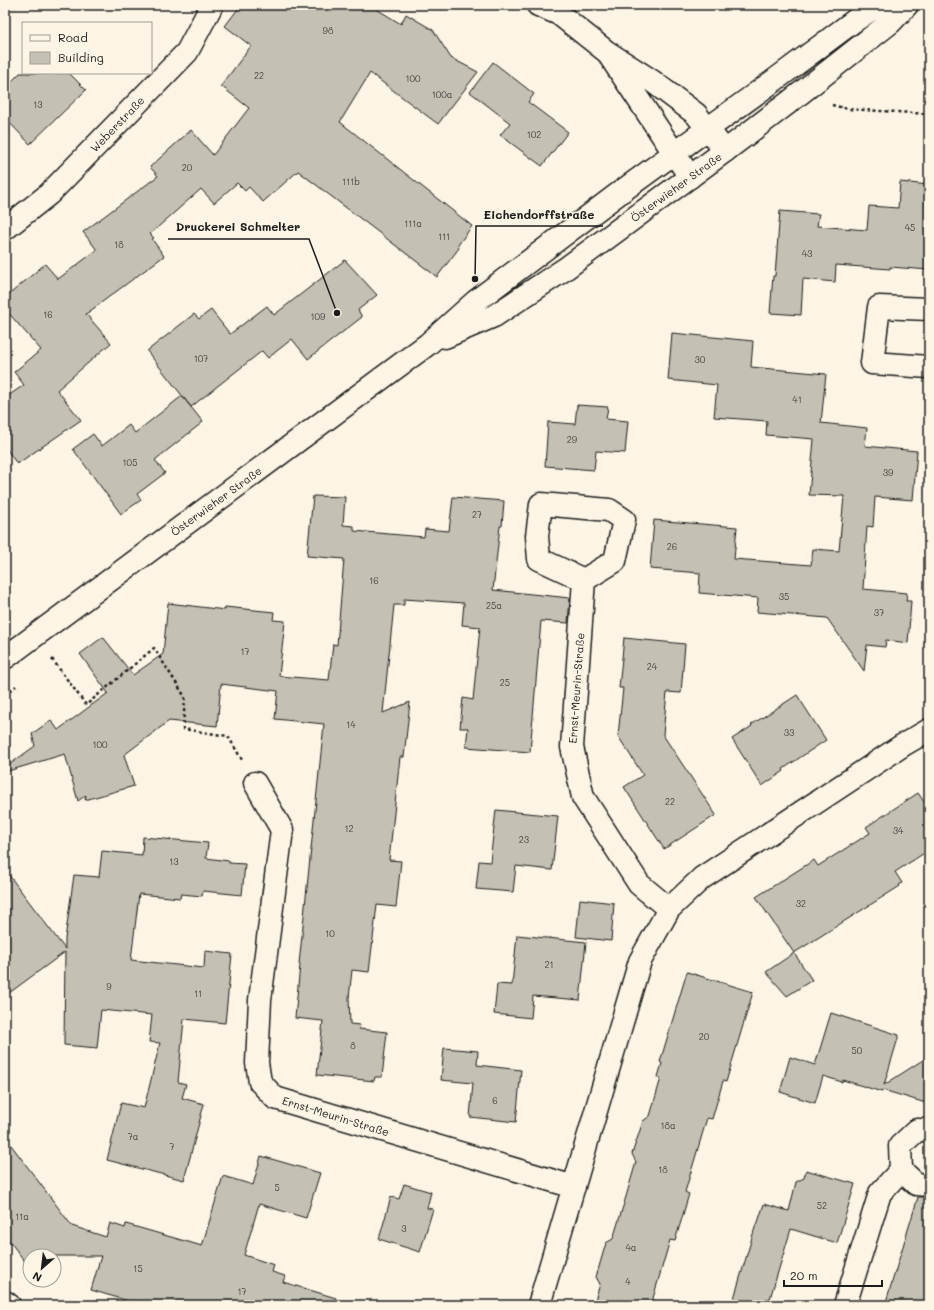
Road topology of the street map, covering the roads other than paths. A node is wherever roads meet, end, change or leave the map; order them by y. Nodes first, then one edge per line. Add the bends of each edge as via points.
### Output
1 (212, 5) edge
2 (538, 5) edge
3 (878, 5) edge
4 (907, 5) edge
5 (607, 52) junction
6 (708, 129) junction
7 (725, 151) junction
8 (674, 153) junction
9 (690, 177) junction
10 (5, 229) edge
11 (929, 309) edge
12 (428, 344) junction
13 (929, 367) edge
14 (584, 580) dead end
15 (5, 658) edge
16 (929, 730) edge
17 (255, 783) road end
18 (668, 909) junction
19 (929, 1130) edge
20 (900, 1170) junction
21 (929, 1185) edge
22 (574, 1187) junction
23 (5, 1302) edge
24 (9, 1305) edge
25 (539, 1305) edge
26 (845, 1305) edge

1 - 10 street, Weberstraße via 187,52 49,194
2 - 5 street via 559,14
3 - 6 street, Österwieher Straße
4 - 7 street, Österwieher Straße via 891,22
5 - 6 street via 696,114
5 - 8 street
6 - 7 street
6 - 8 street, Österwieher Straße
7 - 9 street, Österwieher Straße
8 - 9 street
8 - 12 street, Österwieher Straße via 476,302
9 - 12 street, Österwieher Straße via 565,269 494,316
11 - 13 street via 879,307 872,363
12 - 15 street, Österwieher Straße
14 - 18 street, Ernst-Meurin-Straße via 572,747 583,797 639,884
16 - 18 street via 702,878
17 - 22 street, Ernst-Meurin-Straße via 282,830 260,1000 257,1063 260,1082 275,1098
18 - 22 street via 640,961
19 - 20 street via 917,1130 900,1146
20 - 21 street via 916,1184
20 - 26 street via 880,1193
22 - 25 street
23 - 24 street

